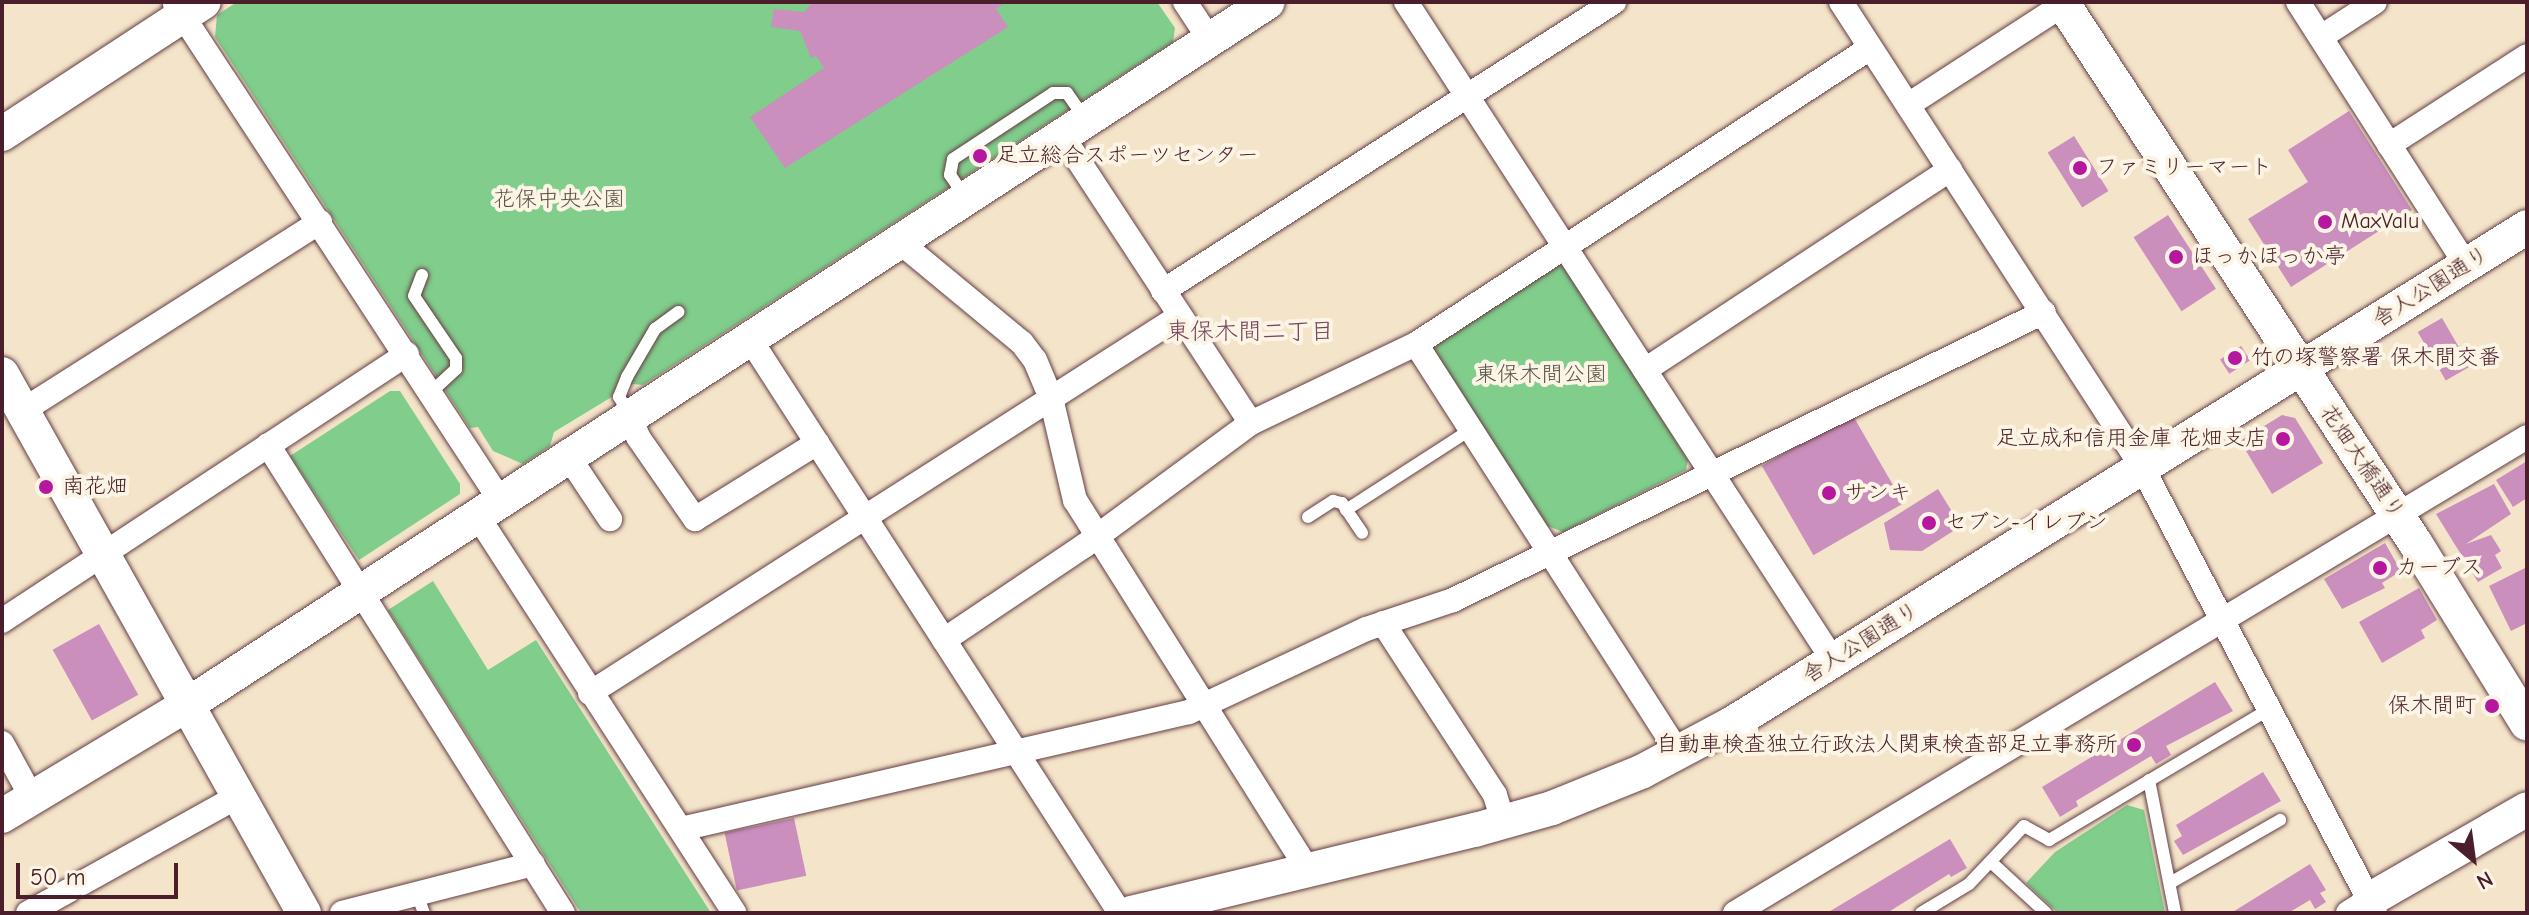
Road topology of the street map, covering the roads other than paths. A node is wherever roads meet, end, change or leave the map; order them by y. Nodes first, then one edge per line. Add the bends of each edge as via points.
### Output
1 (1185, 2) edge
2 (1268, 2) edge
3 (1406, 2) edge
4 (1614, 2) edge
5 (1841, 2) edge
6 (2298, 2) edge
7 (2375, 2) edge
8 (2064, 3) edge
9 (187, 7) edge
10 (2321, 37) junction
11 (1210, 40) junction
12 (1870, 48) junction
13 (2527, 56) edge
14 (1468, 97) junction
15 (1908, 105) junction
16 (1075, 129) junction
17 (2, 134) edge
18 (2389, 145) junction
19 (1950, 170) junction
20 (966, 200) junction
21 (320, 222) junction
22 (2523, 237) edge
23 (901, 243) junction
24 (1564, 246) junction
25 (2466, 265) junction
26 (422, 275) dead end
27 (1163, 291) junction
28 (678, 312) dead end
29 (2044, 312) junction
30 (1180, 316) junction
31 (750, 339) junction
32 (1416, 344) junction
33 (407, 354) junction
34 (2300, 368) junction
35 (1645, 370) junction
36 (2, 374) edge
37 (431, 392) junction
38 (1051, 398) junction
39 (22, 411) junction
40 (630, 416) junction
41 (1251, 423) junction
42 (1470, 430) junction
43 (2527, 437) edge
44 (817, 443) junction
45 (268, 445) junction
46 (568, 456) junction
47 (2142, 467) junction
48 (1712, 473) junction
49 (489, 507) junction
50 (1346, 510) junction
51 (2398, 515) junction
52 (1308, 517) dead end
53 (865, 518) junction
54 (610, 519) dead end
55 (1362, 533) dead end
56 (1095, 536) junction
57 (1549, 552) junction
58 (103, 555) junction
59 (358, 593) junction
60 (2, 621) edge
61 (1383, 623) junction
62 (2223, 623) junction
63 (944, 640) junction
64 (1833, 660) junction
65 (590, 693) junction
66 (187, 705) junction
67 (1206, 705) junction
68 (2270, 709) junction
69 (2527, 724) edge
70 (2, 743) edge
71 (1016, 752) junction
72 (1678, 752) junction
73 (2149, 780) junction
74 (238, 796) junction
75 (32, 798) junction
76 (2527, 809) edge
77 (2, 816) edge
78 (2280, 820) dead end
79 (1503, 822) junction
80 (681, 829) junction
81 (1991, 862) junction
82 (533, 864) junction
83 (1309, 871) junction
84 (2170, 883) junction
85 (420, 904) edge
86 (1763, 907) edge
87 (2365, 909) edge
88 (28, 913) edge
89 (304, 913) edge
90 (342, 913) edge
91 (563, 913) edge
92 (734, 913) edge
93 (1120, 913) edge
94 (1131, 913) edge
95 (1735, 913) edge
96 (1921, 913) edge
97 (2046, 913) edge
98 (2175, 913) edge

1 - 11 street
2 - 11 street
3 - 14 street
4 - 14 street
5 - 12 street
6 - 10 street
7 - 10 street
8 - 15 street
8 - 34 street, 花畑大橋通り
9 - 17 street
9 - 21 street
10 - 18 street
11 - 16 street
12 - 15 street
12 - 24 street
13 - 18 street
14 - 24 street
14 - 27 street
15 - 19 street
16 - 20 street
16 - 20 lane via 1067,93 1053,93 953,159 950,175
16 - 27 street
18 - 25 street
19 - 29 street
19 - 35 street
20 - 23 street
21 - 33 street
21 - 39 street
22 - 25 street, 舎人公園通り
23 - 31 street
23 - 38 street via 1022,343
24 - 32 street
24 - 35 street
25 - 34 street, 舎人公園通り
26 - 37 lane via 414,296 456,358 456,369
27 - 30 street
28 - 40 lane via 655,329 627,377 619,397
29 - 47 street
29 - 48 street
30 - 38 street
30 - 41 street
31 - 40 street
31 - 44 street
32 - 41 street
32 - 42 street
33 - 37 street
33 - 45 street
34 - 47 street, 舎人公園通り
34 - 51 street, 花畑大橋通り
35 - 48 street
36 - 39 street
37 - 49 street
38 - 53 street
38 - 56 street via 1075,500
39 - 58 street
40 - 44 street via 638,437 695,519
40 - 46 street
41 - 56 street
42 - 50 lane
42 - 57 street
43 - 51 street
44 - 53 street
45 - 58 street
45 - 59 street
46 - 49 street
46 - 54 street
47 - 62 street
47 - 64 street, 舎人公園通り
48 - 57 street
48 - 64 street
49 - 59 street
49 - 65 street
50 - 52 lane via 1333,501
50 - 55 lane
51 - 62 street
51 - 69 street, 花畑大橋通り
53 - 63 street
53 - 65 street
56 - 63 street
56 - 67 street
57 - 61 street via 1453,600
57 - 72 street
58 - 60 street
58 - 66 street
59 - 66 street
59 - 82 street
61 - 67 street
61 - 79 street via 1495,795
62 - 68 street
62 - 86 street
63 - 71 street
64 - 72 street, 舎人公園通り
65 - 80 street
66 - 74 street
66 - 75 street
67 - 71 street
67 - 83 street
68 - 73 lane
68 - 87 street
70 - 75 street
71 - 80 street
71 - 93 street
72 - 79 street, 舎人公園通り via 1593,792
73 - 81 lane via 2049,840 2024,826
73 - 84 lane
74 - 88 street
74 - 89 street
75 - 77 street
76 - 87 street
78 - 84 lane
79 - 83 street, 舎人公園通り
80 - 92 street
81 - 96 lane via 1969,884
81 - 97 lane
82 - 85 street
82 - 91 street
83 - 94 street, 舎人公園通り
84 - 98 lane
85 - 90 street
86 - 95 street

